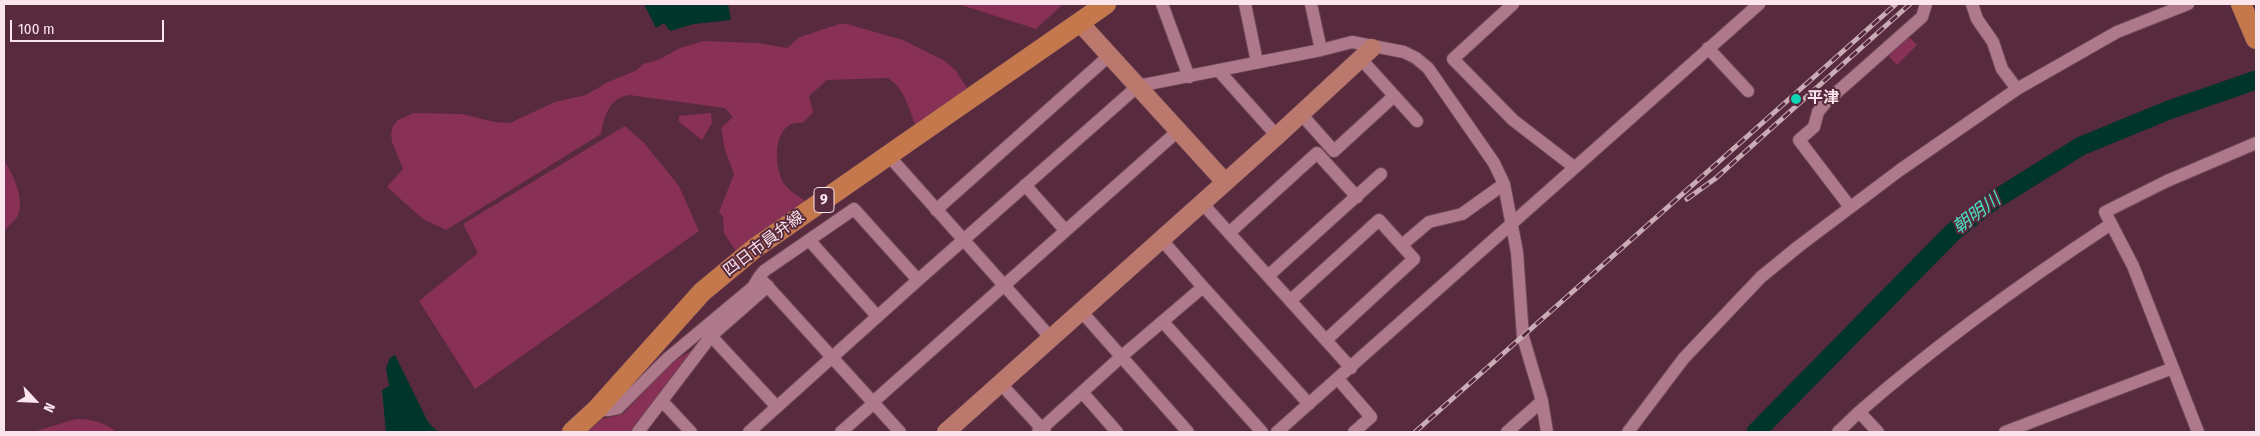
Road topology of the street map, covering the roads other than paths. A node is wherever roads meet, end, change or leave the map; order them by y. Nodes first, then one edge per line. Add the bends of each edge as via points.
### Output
1 (1106, 4) edge
2 (1162, 4) edge
3 (1245, 4) edge
4 (1311, 4) edge
5 (1513, 4) edge
6 (1758, 4) edge
7 (1926, 4) edge
8 (1972, 4) edge
9 (2188, 4) edge
10 (2241, 4) edge
11 (1080, 23) junction
12 (2256, 39) edge
13 (1708, 48) junction
14 (1321, 50) junction
15 (1366, 53) junction
16 (1110, 55) junction
17 (1257, 62) junction
18 (1218, 70) junction
19 (1189, 77) junction
20 (1138, 86) junction
21 (2017, 89) junction
22 (1748, 91) dead end
23 (1394, 96) junction
24 (1301, 114) junction
25 (1417, 121) dead end
26 (1179, 130) junction
27 (1277, 136) junction
28 (2256, 143) edge
29 (888, 155) junction
30 (1574, 167) junction
31 (1381, 174) dead end
32 (1225, 182) junction
33 (1504, 184) junction
34 (1025, 185) junction
35 (1357, 197) junction
36 (1202, 202) junction
37 (1850, 208) junction
38 (936, 210) junction
39 (2111, 224) junction
40 (1511, 225) junction
41 (1065, 230) junction
42 (1229, 233) junction
43 (1161, 239) junction
44 (809, 240) junction
45 (962, 240) junction
46 (1402, 245) junction
47 (1268, 276) junction
48 (918, 280) junction
49 (764, 281) junction
50 (1003, 285) junction
51 (1203, 287) junction
52 (1291, 300) junction
53 (1081, 311) junction
54 (877, 316) junction
55 (1163, 322) junction
56 (712, 336) junction
57 (1051, 338) junction
58 (1326, 340) junction
59 (1122, 356) junction
60 (832, 357) junction
61 (1351, 368) junction
62 (2173, 368) junction
63 (1338, 379) junction
64 (1000, 383) junction
65 (1082, 392) junction
66 (1542, 400) junction
67 (662, 401) junction
68 (873, 402) junction
69 (1309, 404) junction
70 (776, 407) junction
71 (597, 409) junction
72 (1859, 412) junction
73 (1042, 431) edge
74 (572, 432) edge
75 (638, 432) edge
76 (691, 432) edge
77 (749, 432) edge
78 (841, 432) edge
79 (900, 432) edge
80 (946, 432) edge
81 (1117, 432) edge
82 (1188, 432) edge
83 (1262, 432) edge
84 (1277, 432) edge
85 (1354, 432) edge
86 (1507, 432) edge
87 (1548, 432) edge
88 (1628, 432) edge
89 (1838, 432) edge
90 (1878, 432) edge
91 (2007, 432) edge
92 (2198, 432) edge

1 - 11 main road, 四日市員弁線 / 9
2 - 19 street
3 - 17 street
4 - 14 street
5 - 30 street via 1453,59 1513,120
6 - 13 street
7 - 37 street via 1922,17 1828,101 1818,112 1814,127 1799,140
8 - 21 street via 1977,19 1993,42 2002,69
9 - 21 street via 2118,32
10 - 12 main road
11 - 16 street
11 - 29 main road, 四日市員弁線 / 9
13 - 22 street
13 - 30 street
14 - 15 street via 1352,42
14 - 17 street
15 - 23 street
15 - 24 street
15 - 33 street via 1404,52 1423,63 1494,163
16 - 20 street
16 - 38 street
17 - 18 street
18 - 19 street
18 - 27 street
19 - 20 street
20 - 26 street
20 - 34 street
21 - 37 street
23 - 24 street via 1334,151
23 - 25 street
24 - 27 street
26 - 32 street
26 - 41 street
27 - 32 street
28 - 39 street via 2104,212
29 - 38 street
29 - 71 main road, 四日市員弁線 / 9 via 755,248 702,292
30 - 40 street
31 - 35 street
32 - 36 street
33 - 40 street
33 - 46 street via 1462,214 1429,222
34 - 41 street
34 - 45 street
35 - 42 street via 1317,154
35 - 47 street
36 - 42 street
36 - 43 street
37 - 88 street via 1761,277 1684,358
38 - 45 street
39 - 62 street via 2133,266
39 - 72 street via 2033,276 1914,364
40 - 61 street
40 - 66 street via 1523,337
41 - 50 street
42 - 47 street
43 - 51 street
43 - 53 street
44 - 48 street via 854,209
44 - 49 street via 764,271
44 - 54 street
45 - 48 street
45 - 50 street
46 - 52 street via 1379,220
46 - 58 street via 1414,259
47 - 52 street
48 - 54 street
49 - 56 street
49 - 60 street
49 - 71 street via 668,358 618,408
50 - 57 street
50 - 68 street
51 - 55 street
51 - 69 street
52 - 58 street
53 - 57 street
53 - 59 street
54 - 60 street
55 - 59 street
55 - 83 street
56 - 67 street
56 - 70 street
57 - 64 street
58 - 61 street
59 - 65 street
59 - 82 street
60 - 68 street
60 - 70 street
61 - 63 street
62 - 91 street
62 - 92 street
63 - 69 street
63 - 85 street via 1372,416
64 - 73 street
64 - 80 street
65 - 73 street
65 - 81 street
66 - 86 street
66 - 87 street
67 - 75 street
67 - 76 street
68 - 78 street
68 - 79 street
69 - 84 street
70 - 77 street
71 - 74 main road, 四日市員弁線 / 9
72 - 89 street
72 - 90 street

